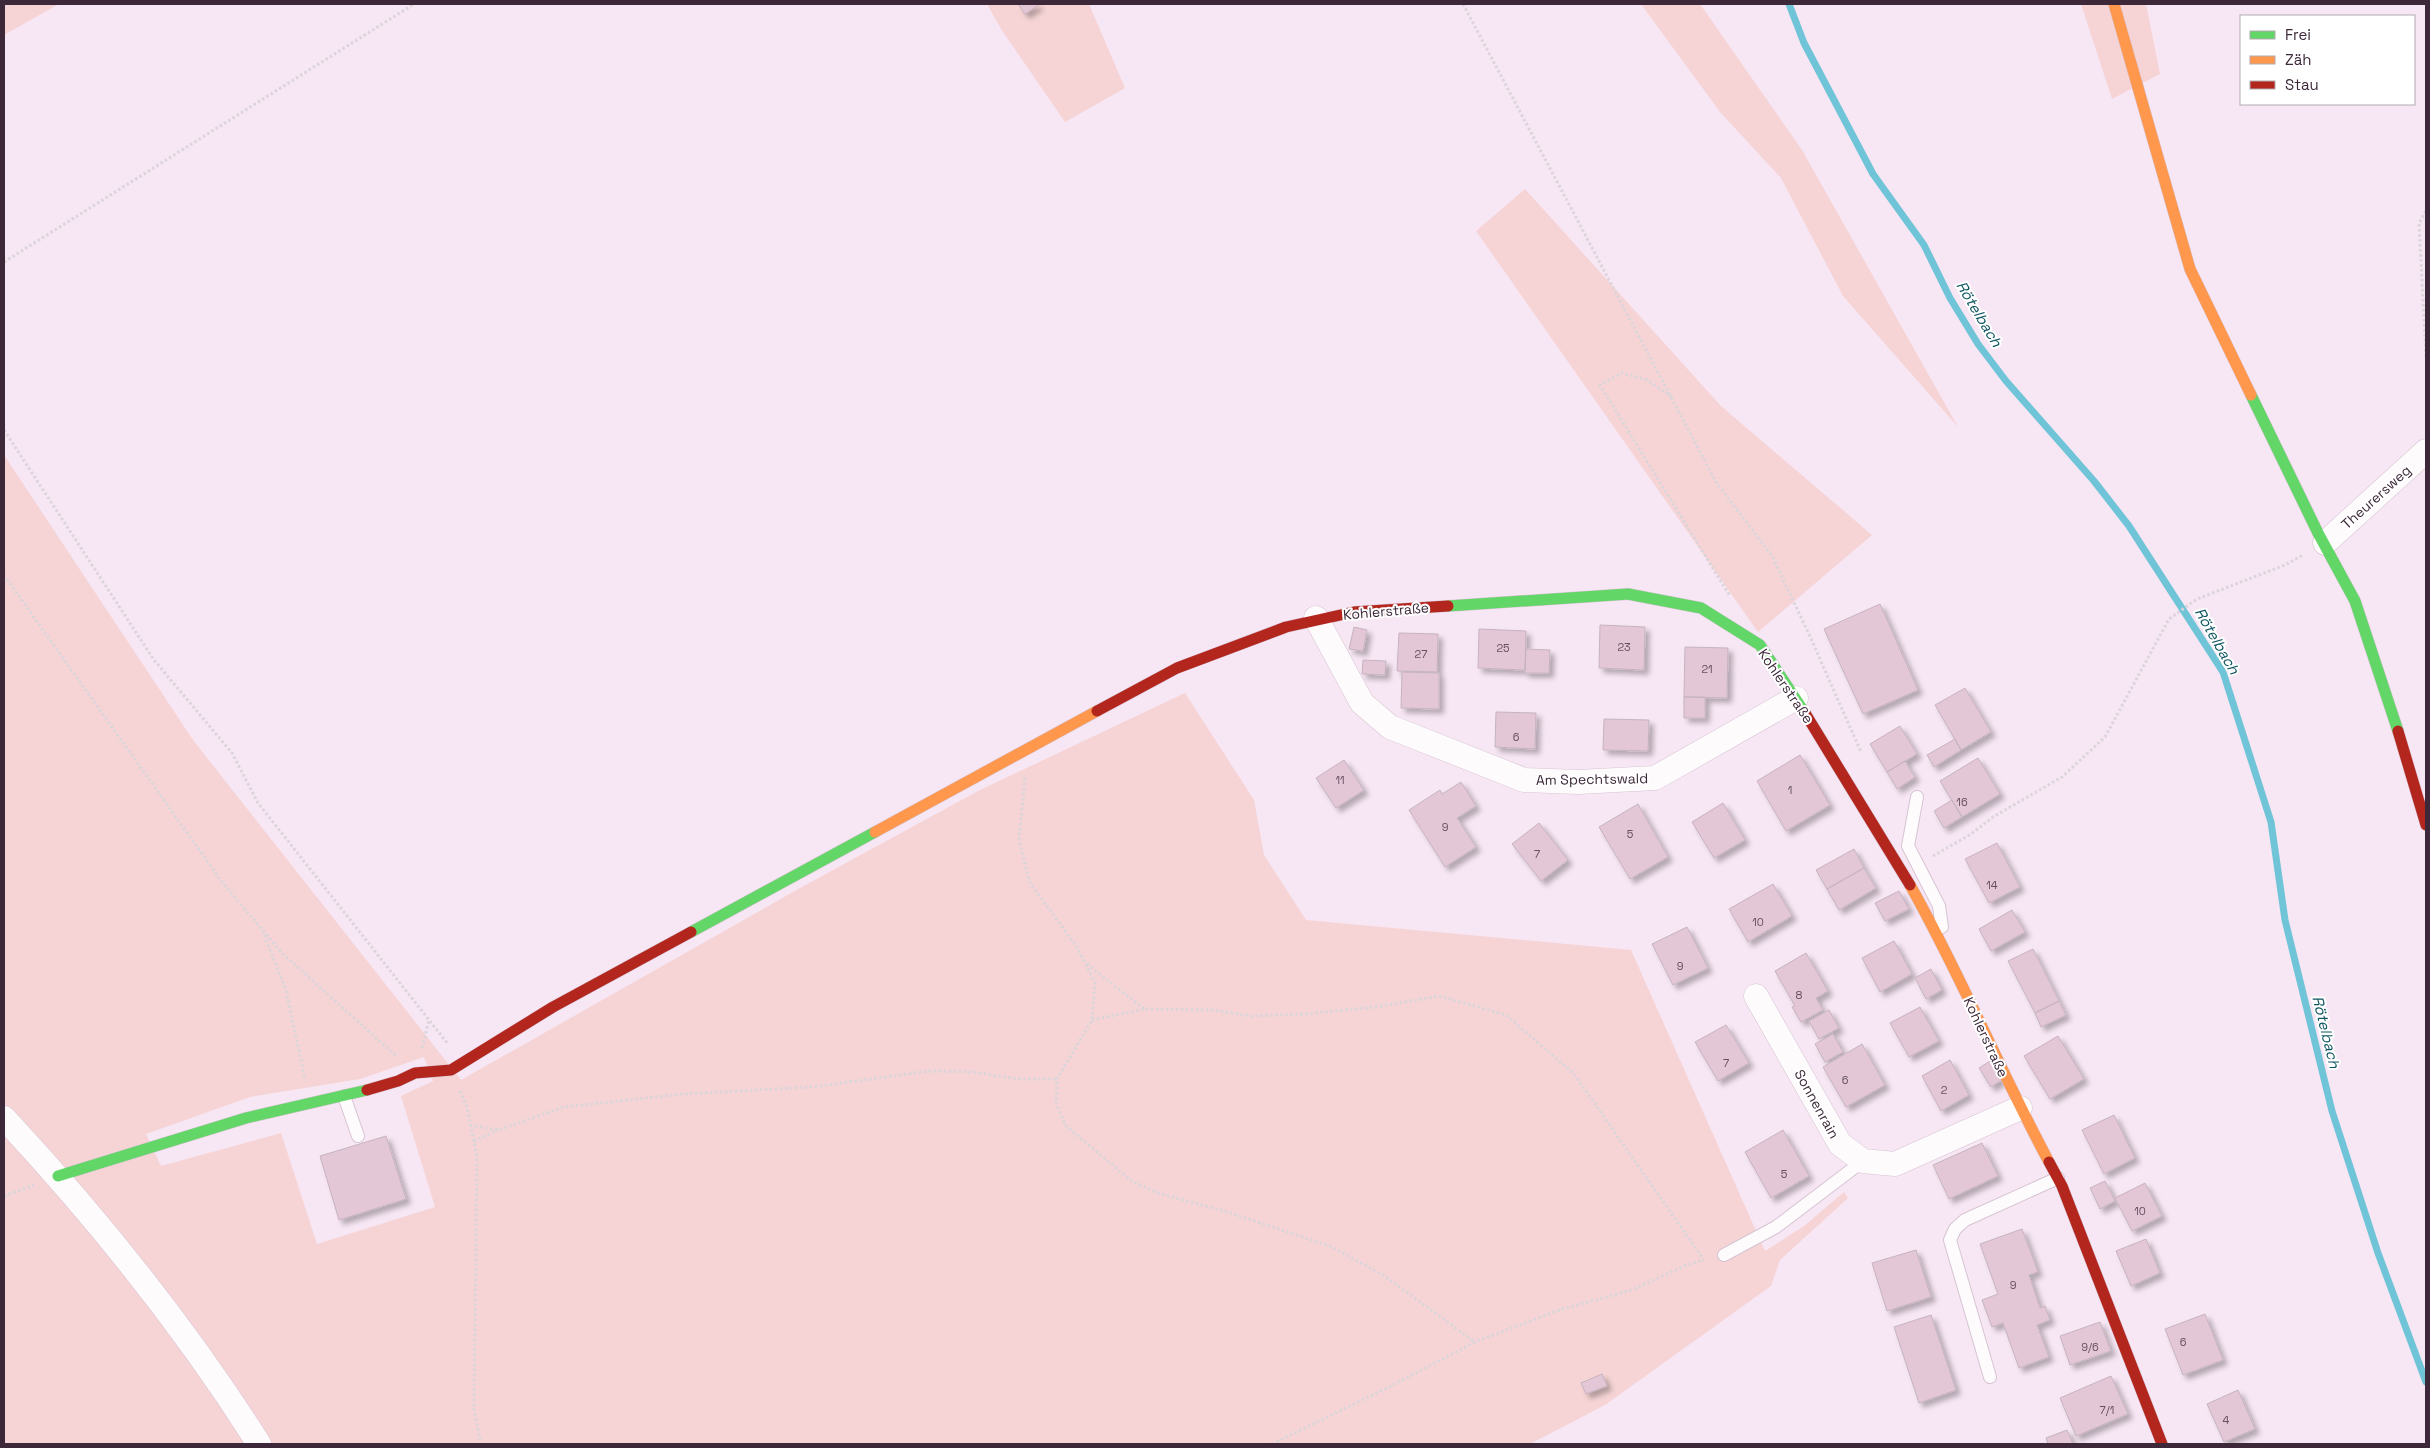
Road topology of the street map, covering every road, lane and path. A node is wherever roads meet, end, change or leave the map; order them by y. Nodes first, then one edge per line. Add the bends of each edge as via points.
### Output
1 (414, 4) edge
2 (1463, 4) edge
3 (2114, 4) edge
4 (2426, 211) edge
5 (4, 262) edge
6 (2426, 357) edge
7 (1672, 398) junction
8 (4, 430) edge
9 (2426, 451) edge
10 (2322, 538) junction
11 (4, 575) edge
12 (1734, 603) dead end
13 (1316, 618) junction
14 (1796, 698) junction
15 (1030, 748) junction
16 (1861, 754) dead end
17 (1917, 797) dead end
18 (2426, 825) edge
19 (1918, 865) junction
20 (263, 932) junction
21 (1946, 952) junction
22 (1084, 962) junction
23 (1756, 996) dead end
24 (1144, 1008) junction
25 (1092, 1020) junction
26 (462, 1063) junction
27 (451, 1070) junction
28 (415, 1073) junction
29 (1057, 1080) junction
30 (344, 1096) junction
31 (307, 1104) junction
32 (2020, 1108) junction
33 (4, 1118) edge
34 (470, 1125) junction
35 (498, 1130) junction
36 (358, 1136) dead end
37 (474, 1141) junction
38 (1863, 1161) junction
39 (58, 1176) junction
40 (2058, 1178) junction
41 (4, 1196) edge
42 (1724, 1255) joint
43 (1704, 1260) junction
44 (1474, 1342) junction
45 (1990, 1377) dead end
46 (259, 1444) edge
47 (481, 1444) edge
48 (1272, 1444) edge
49 (2162, 1444) edge

1 - 5 path
2 - 7 path
3 - 10 street via 2190,269
4 - 6 path via 2419,223
7 - 12 path via 1647,380 1622,373 1600,385
7 - 16 path via 1716,482 1772,556
8 - 26 path via 154,660 232,753 258,803
9 - 10 street, Theurersweg
10 - 18 street via 2355,601
10 - 19 path via 2285,565 2197,599 2169,618 2105,737 2062,777
11 - 20 path via 222,882
13 - 14 street, Kohlerstraße via 1354,612 1628,594 1701,608 1760,645
13 - 14 street, Am Spechtswald via 1362,703 1390,727 1524,780 1578,782 1655,778
13 - 15 street, Kohlerstraße via 1260,635 1178,668
14 - 21 street, Kohlerstraße via 1911,886
15 - 22 path via 1019,840 1030,884 1077,947
15 - 26 street, Kohlerstraße via 553,1007
17 - 19 lane via 1908,846
19 - 21 lane via 1939,906
20 - 28 path
20 - 31 path via 286,990 305,1068
21 - 32 street, Kohlerstraße
22 - 24 path
22 - 25 path via 1096,983
23 - 38 street, Sonnenrain via 1840,1144
24 - 25 path
24 - 43 path via 1212,1010 1251,1016 1306,1014 1439,996 1506,1015 1574,1074
25 - 29 path
26 - 27 street, Kohlerstraße
27 - 28 street
27 - 34 path
28 - 30 street
29 - 35 path via 930,1071 812,1087 683,1094 564,1107
29 - 44 path via 1056,1103 1066,1126 1132,1182 1330,1246 1383,1275
30 - 31 street
30 - 36 lane
31 - 39 street via 246,1118
32 - 38 street via 1894,1164
32 - 40 street, Kohlerstraße
33 - 39 street
34 - 35 path
34 - 37 path
35 - 37 path
37 - 47 path via 477,1236 474,1409
38 - 42 lane via 1776,1228
39 - 41 path
39 - 46 street via 167,1310
40 - 45 lane via 1965,1220 1955,1229 1950,1240
40 - 49 street, Kohlerstraße
42 - 43 path
43 - 44 path via 1632,1290 1559,1310
44 - 48 path

